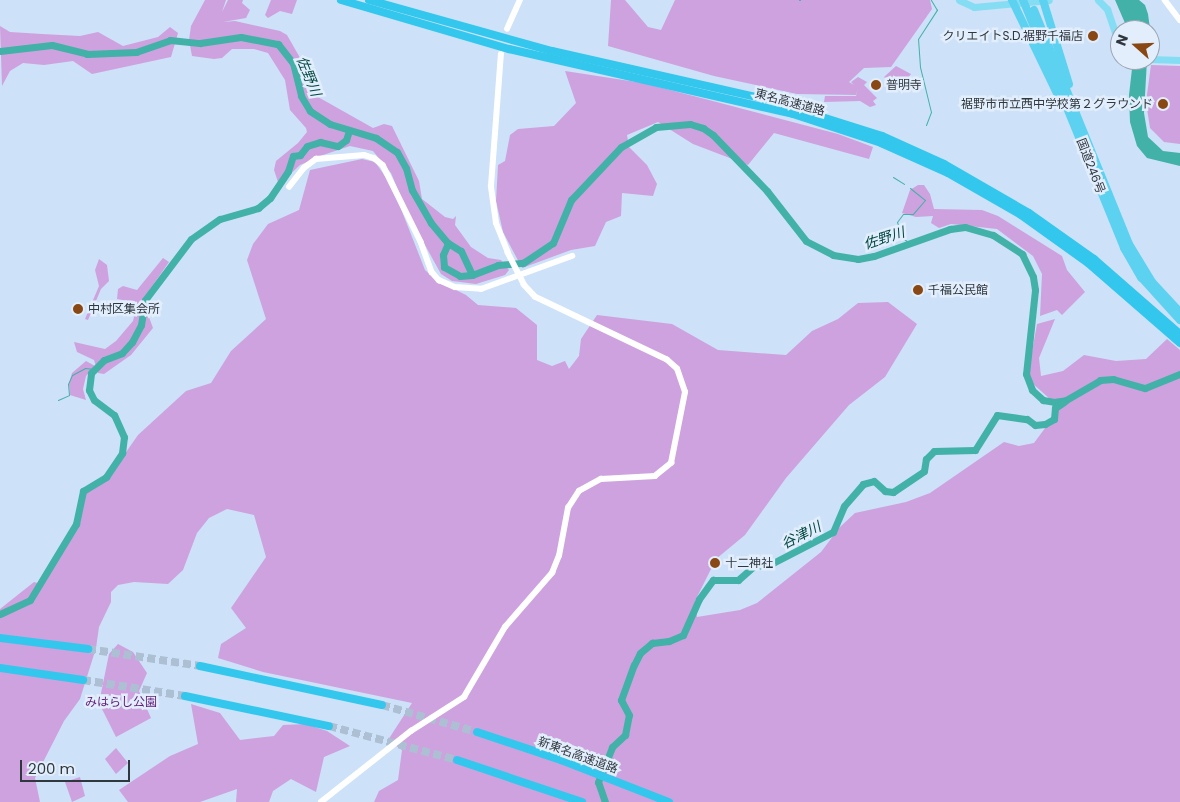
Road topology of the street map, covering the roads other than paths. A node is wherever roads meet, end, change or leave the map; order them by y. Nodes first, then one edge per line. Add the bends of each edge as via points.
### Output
1 (341, 0) edge
2 (369, 0) edge
3 (520, 0) edge
4 (959, 0) edge
5 (1023, 0) edge
6 (1029, 0) edge
7 (1043, 0) edge
8 (1049, 0) edge
9 (1098, 0) edge
10 (1165, 0) edge
11 (1013, 2) edge
12 (1032, 13) junction
13 (1111, 20) edge
14 (1180, 20) edge
15 (507, 29) dead end
16 (500, 54) dead end
17 (1160, 59) edge
18 (1180, 60) edge
19 (1080, 124) junction
20 (1094, 173) junction
21 (289, 187) dead end
22 (572, 256) dead end
23 (517, 272) junction
24 (1180, 312) edge
25 (1180, 320) edge
26 (1180, 334) edge
27 (1180, 343) edge
28 (0, 638) edge
29 (88, 649) tunnel mouth
30 (200, 666) tunnel mouth
31 (0, 668) edge
32 (84, 680) tunnel mouth
33 (185, 696) tunnel mouth
34 (382, 705) tunnel mouth
35 (329, 726) tunnel mouth
36 (477, 732) tunnel mouth
37 (457, 760) tunnel mouth
38 (321, 802) edge
39 (582, 802) edge
40 (669, 802) edge

1 - 27 highway, 東名高速道路 via 509,48 785,112 881,143 948,173 1021,215 1088,263
2 - 26 highway, 東名高速道路 via 552,51 782,103 882,136 944,164 1029,213 1094,259
3 - 15 street
4 - 11 main road via 974,7
5 - 12 highway, 国道246号
6 - 12 highway, 国道246号
7 - 8 main road
7 - 11 main road
7 - 19 highway
9 - 13 main road via 1107,9
10 - 14 street
11 - 20 highway
12 - 19 highway, 国道246号
12 - 20 highway, 国道246号
16 - 23 street via 490,186 496,223
17 - 18 main road
19 - 24 highway, 国道246号 via 1129,244 1152,282
20 - 25 highway, 国道246号 via 1132,262
21 - 23 street via 316,159 368,156 383,165 432,272 439,280 476,290
22 - 23 street
23 - 38 street via 526,290 535,297 667,360 682,378 684,400 671,463 655,476 601,479 579,491 568,508 559,556 552,573 505,626 464,697 411,731
28 - 29 highway
30 - 34 highway
31 - 32 highway
33 - 35 highway
36 - 40 highway, 新東名高速道路
37 - 39 highway

